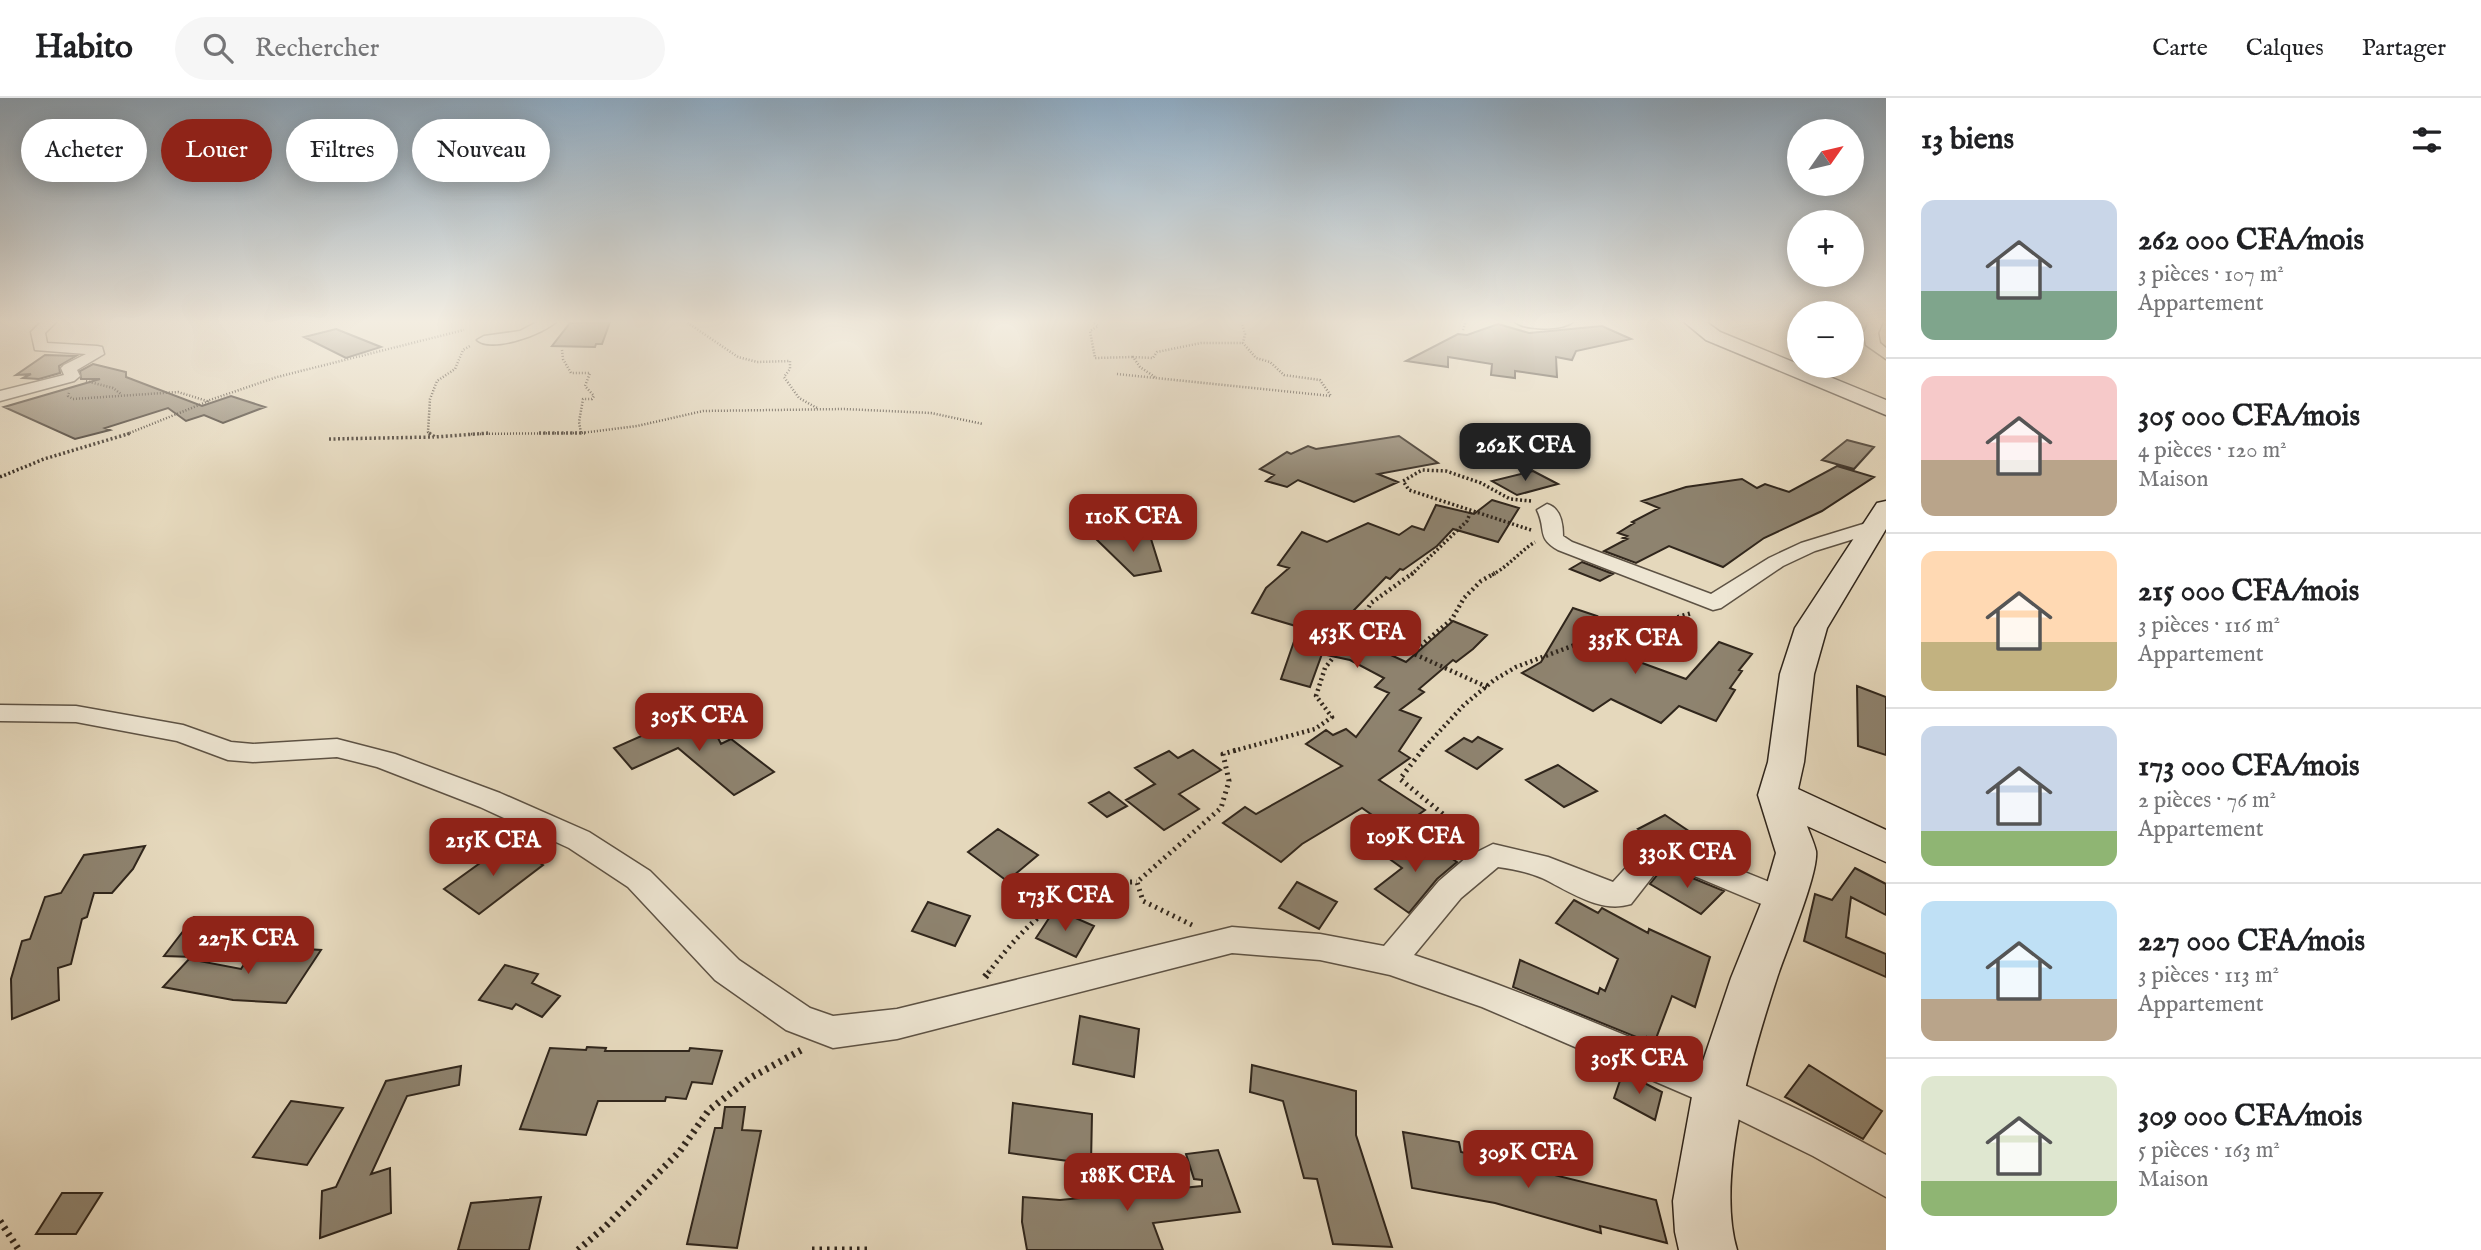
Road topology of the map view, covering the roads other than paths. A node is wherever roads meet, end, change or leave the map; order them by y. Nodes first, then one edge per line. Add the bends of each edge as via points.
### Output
1 (72, 375) edge
2 (1806, 375) edge
3 (0, 396) edge
4 (1886, 408) edge
5 (1547, 510) road end
6 (1883, 521) edge
7 (0, 713) edge
8 (1777, 795) junction
9 (1886, 847) edge
10 (1783, 901) junction
11 (1391, 961) junction
12 (1718, 1091) junction
13 (1886, 1177) edge
14 (1708, 1250) edge

1 - 3 street
2 - 4 main road
5 - 6 street via 1553,523 1549,537 1713,603 1776,562
6 - 8 main road via 1851,561 1811,628 1797,674
7 - 11 street via 76,714 183,734 228,751 337,748 386,760 579,841 639,879 727,970 798,1019 833,1032 897,1024 1232,940 1320,947
8 - 9 main road
8 - 10 main road via 1796,853
10 - 11 street via 1670,853 1654,856 1642,865 1620,895 1580,885 1518,859 1493,855 1443,899
10 - 12 main road
11 - 12 street via 1494,996
12 - 13 street
12 - 14 main road via 1701,1201

